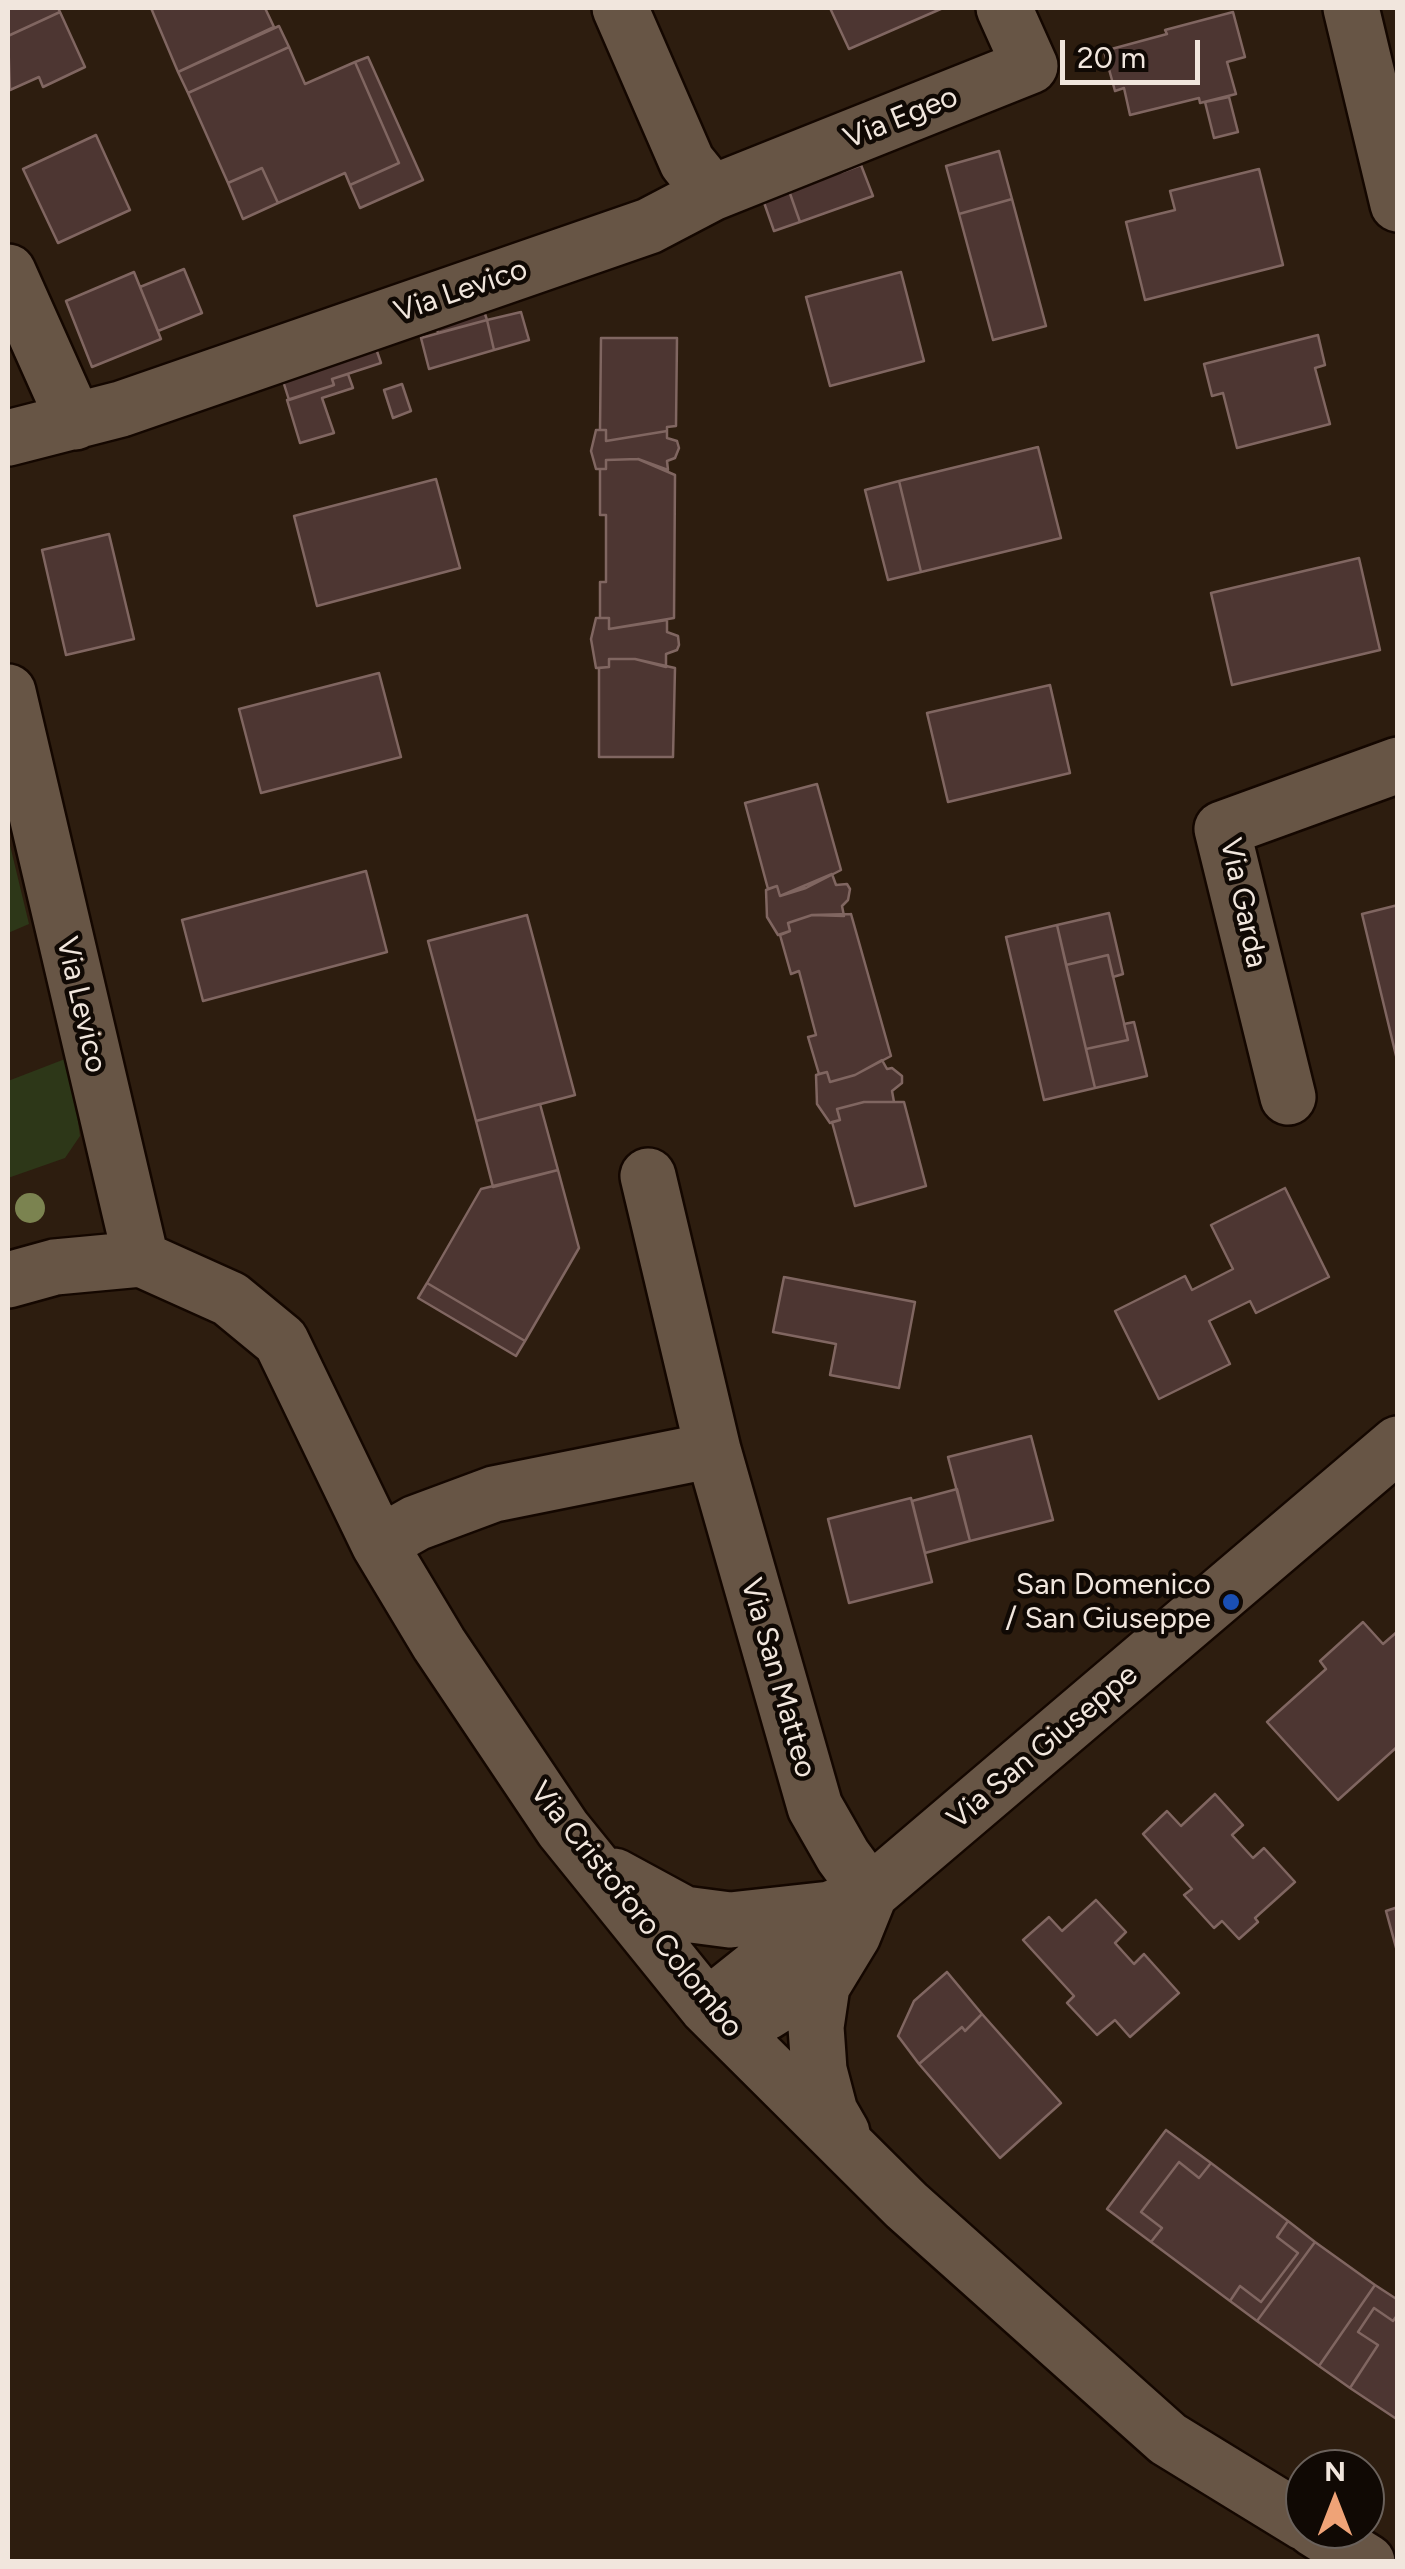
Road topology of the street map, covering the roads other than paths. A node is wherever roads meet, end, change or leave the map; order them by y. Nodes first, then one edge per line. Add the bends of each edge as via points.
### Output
1 (620, 8) edge
2 (1004, 8) edge
3 (1351, 8) edge
4 (712, 193) junction
5 (1398, 204) edge
6 (8, 272) edge
7 (75, 422) junction
8 (8, 438) edge
9 (8, 692) edge
10 (1398, 765) edge
11 (1288, 1097) dead end
12 (648, 1176) dead end
13 (141, 1260) junction
14 (8, 1280) edge
15 (1398, 1444) edge
16 (714, 1450) junction
17 (380, 1544) junction
18 (586, 1858) junction
19 (851, 1912) junction
20 (712, 2011) junction
21 (856, 2156) junction
22 (1285, 2511) edge

1 - 4 street via 687,162
2 - 4 street, Via Egeo via 1030,66
3 - 5 street
4 - 7 street, Via Levico via 649,226
6 - 7 street
7 - 8 street, Via Levico
9 - 13 street, Via Levico
10 - 11 street, Via Garda via 1222,829
12 - 16 street, Via San Matteo
13 - 14 street, Via Cristoforo Colombo via 55,1267
13 - 17 street, Via Cristoforo Colombo via 230,1299 281,1341
15 - 19 street, Via San Giuseppe
16 - 17 street via 494,1494
16 - 19 street, Via San Matteo via 815,1808 843,1856
17 - 18 street, Via Cristoforo Colombo
18 - 19 street via 684,1914 730,1920
18 - 20 street, Via Cristoforo Colombo
19 - 20 street, Via San Giuseppe
19 - 21 street, Via San Giuseppe via 822,1986 816,2027 818,2070 830,2112
20 - 21 street, Via Cristoforo Colombo
21 - 22 street, Via Cristoforo Colombo via 1168,2439

